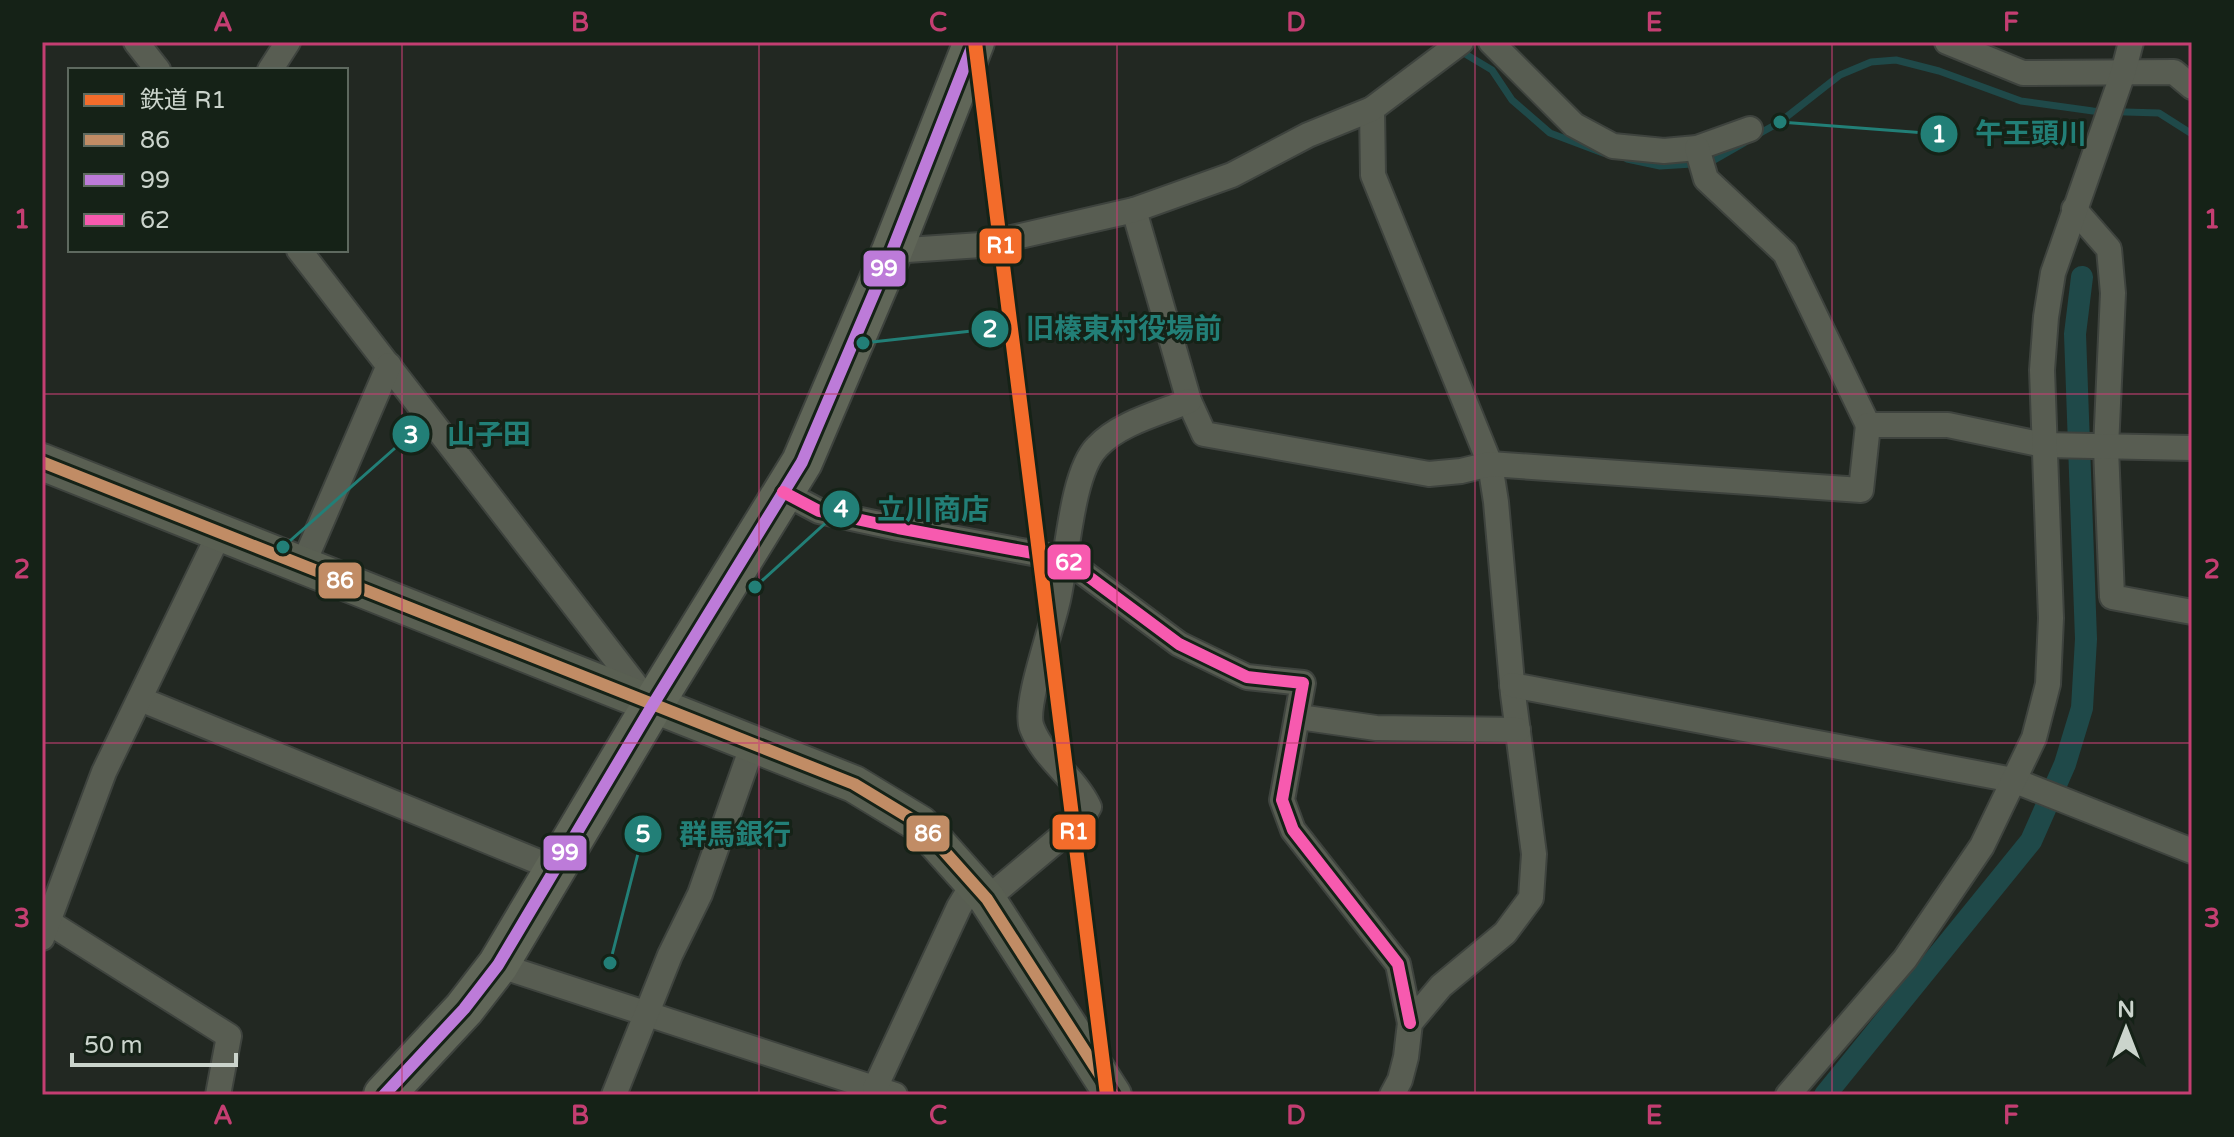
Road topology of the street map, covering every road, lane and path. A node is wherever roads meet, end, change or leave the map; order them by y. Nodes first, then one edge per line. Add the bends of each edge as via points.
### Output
1 (136, 42) edge
2 (288, 42) edge
3 (974, 42) edge
4 (1461, 42) edge
5 (1491, 42) edge
6 (1947, 42) edge
7 (2131, 42) edge
8 (156, 68) edge
9 (271, 68) edge
10 (2123, 73) junction
11 (2192, 87) edge
12 (1372, 109) junction
13 (1750, 129) dead end
14 (1697, 148) junction
15 (2074, 209) junction
16 (1134, 210) junction
17 (892, 251) junction
18 (301, 252) edge
19 (389, 365) junction
20 (1189, 401) junction
21 (1868, 425) junction
22 (2044, 445) junction
23 (2106, 448) junction
24 (2192, 448) edge
25 (42, 462) edge
26 (1490, 464) junction
27 (783, 492) junction
28 (219, 534) junction
29 (1065, 559) junction
30 (302, 567) junction
31 (2192, 612) edge
32 (1512, 685) junction
33 (140, 699) junction
34 (652, 706) junction
35 (1299, 717) junction
36 (1518, 730) junction
37 (753, 744) junction
38 (2013, 780) junction
39 (2192, 851) edge
40 (556, 869) junction
41 (980, 892) junction
42 (44, 926) edge
43 (498, 965) junction
44 (646, 1014) junction
45 (1410, 1023) junction
46 (885, 1091) edge
47 (1103, 1093) edge
48 (1796, 1093) edge
49 (218, 1095) edge
50 (384, 1095) edge
51 (614, 1095) edge
52 (1392, 1095) edge

1 - 8 street
2 - 9 street
3 - 17 main road
4 - 12 street
5 - 14 street via 1574,125 1613,146
6 - 10 street via 2023,73
7 - 10 street
10 - 11 street via 2174,72
10 - 15 street
12 - 16 street via 1232,175
12 - 26 street via 1373,175
13 - 14 street
14 - 21 street via 1706,179 1785,253
15 - 22 street via 2053,273 2046,317
15 - 23 street via 2109,249 2113,293
16 - 17 street via 981,245
16 - 20 street
17 - 27 main road via 802,462
18 - 19 street
19 - 30 street
19 - 34 street
20 - 26 street via 1204,434 1429,474
20 - 29 street via 1119,431 1096,447 1080,478
21 - 22 street via 1948,425
21 - 26 street via 1861,490
22 - 23 street
22 - 38 street via 2051,618 2048,684 2034,738
23 - 24 street
23 - 31 street via 2112,597
25 - 28 main road
26 - 32 street
27 - 29 street via 819,511
27 - 34 main road
28 - 30 main road
28 - 33 street
29 - 35 street via 1179,644 1247,677 1303,683
29 - 41 street via 1031,703 1031,726 1089,807 1081,820
30 - 34 main road
32 - 36 street
32 - 38 street
33 - 40 street
33 - 42 street via 104,772
34 - 37 main road
34 - 40 main road
35 - 36 street via 1376,728
35 - 45 street via 1282,800 1293,830 1398,964
36 - 45 street via 1534,854 1531,898 1505,933 1441,986
37 - 41 main road via 854,784 920,824
37 - 44 street via 700,894
38 - 39 street
38 - 48 street via 1982,846 1905,959
40 - 43 main road
41 - 46 street via 959,907
41 - 47 main road
42 - 49 street via 229,1036
43 - 44 street
43 - 50 main road
44 - 46 street
44 - 51 street
45 - 52 street via 1406,1057

